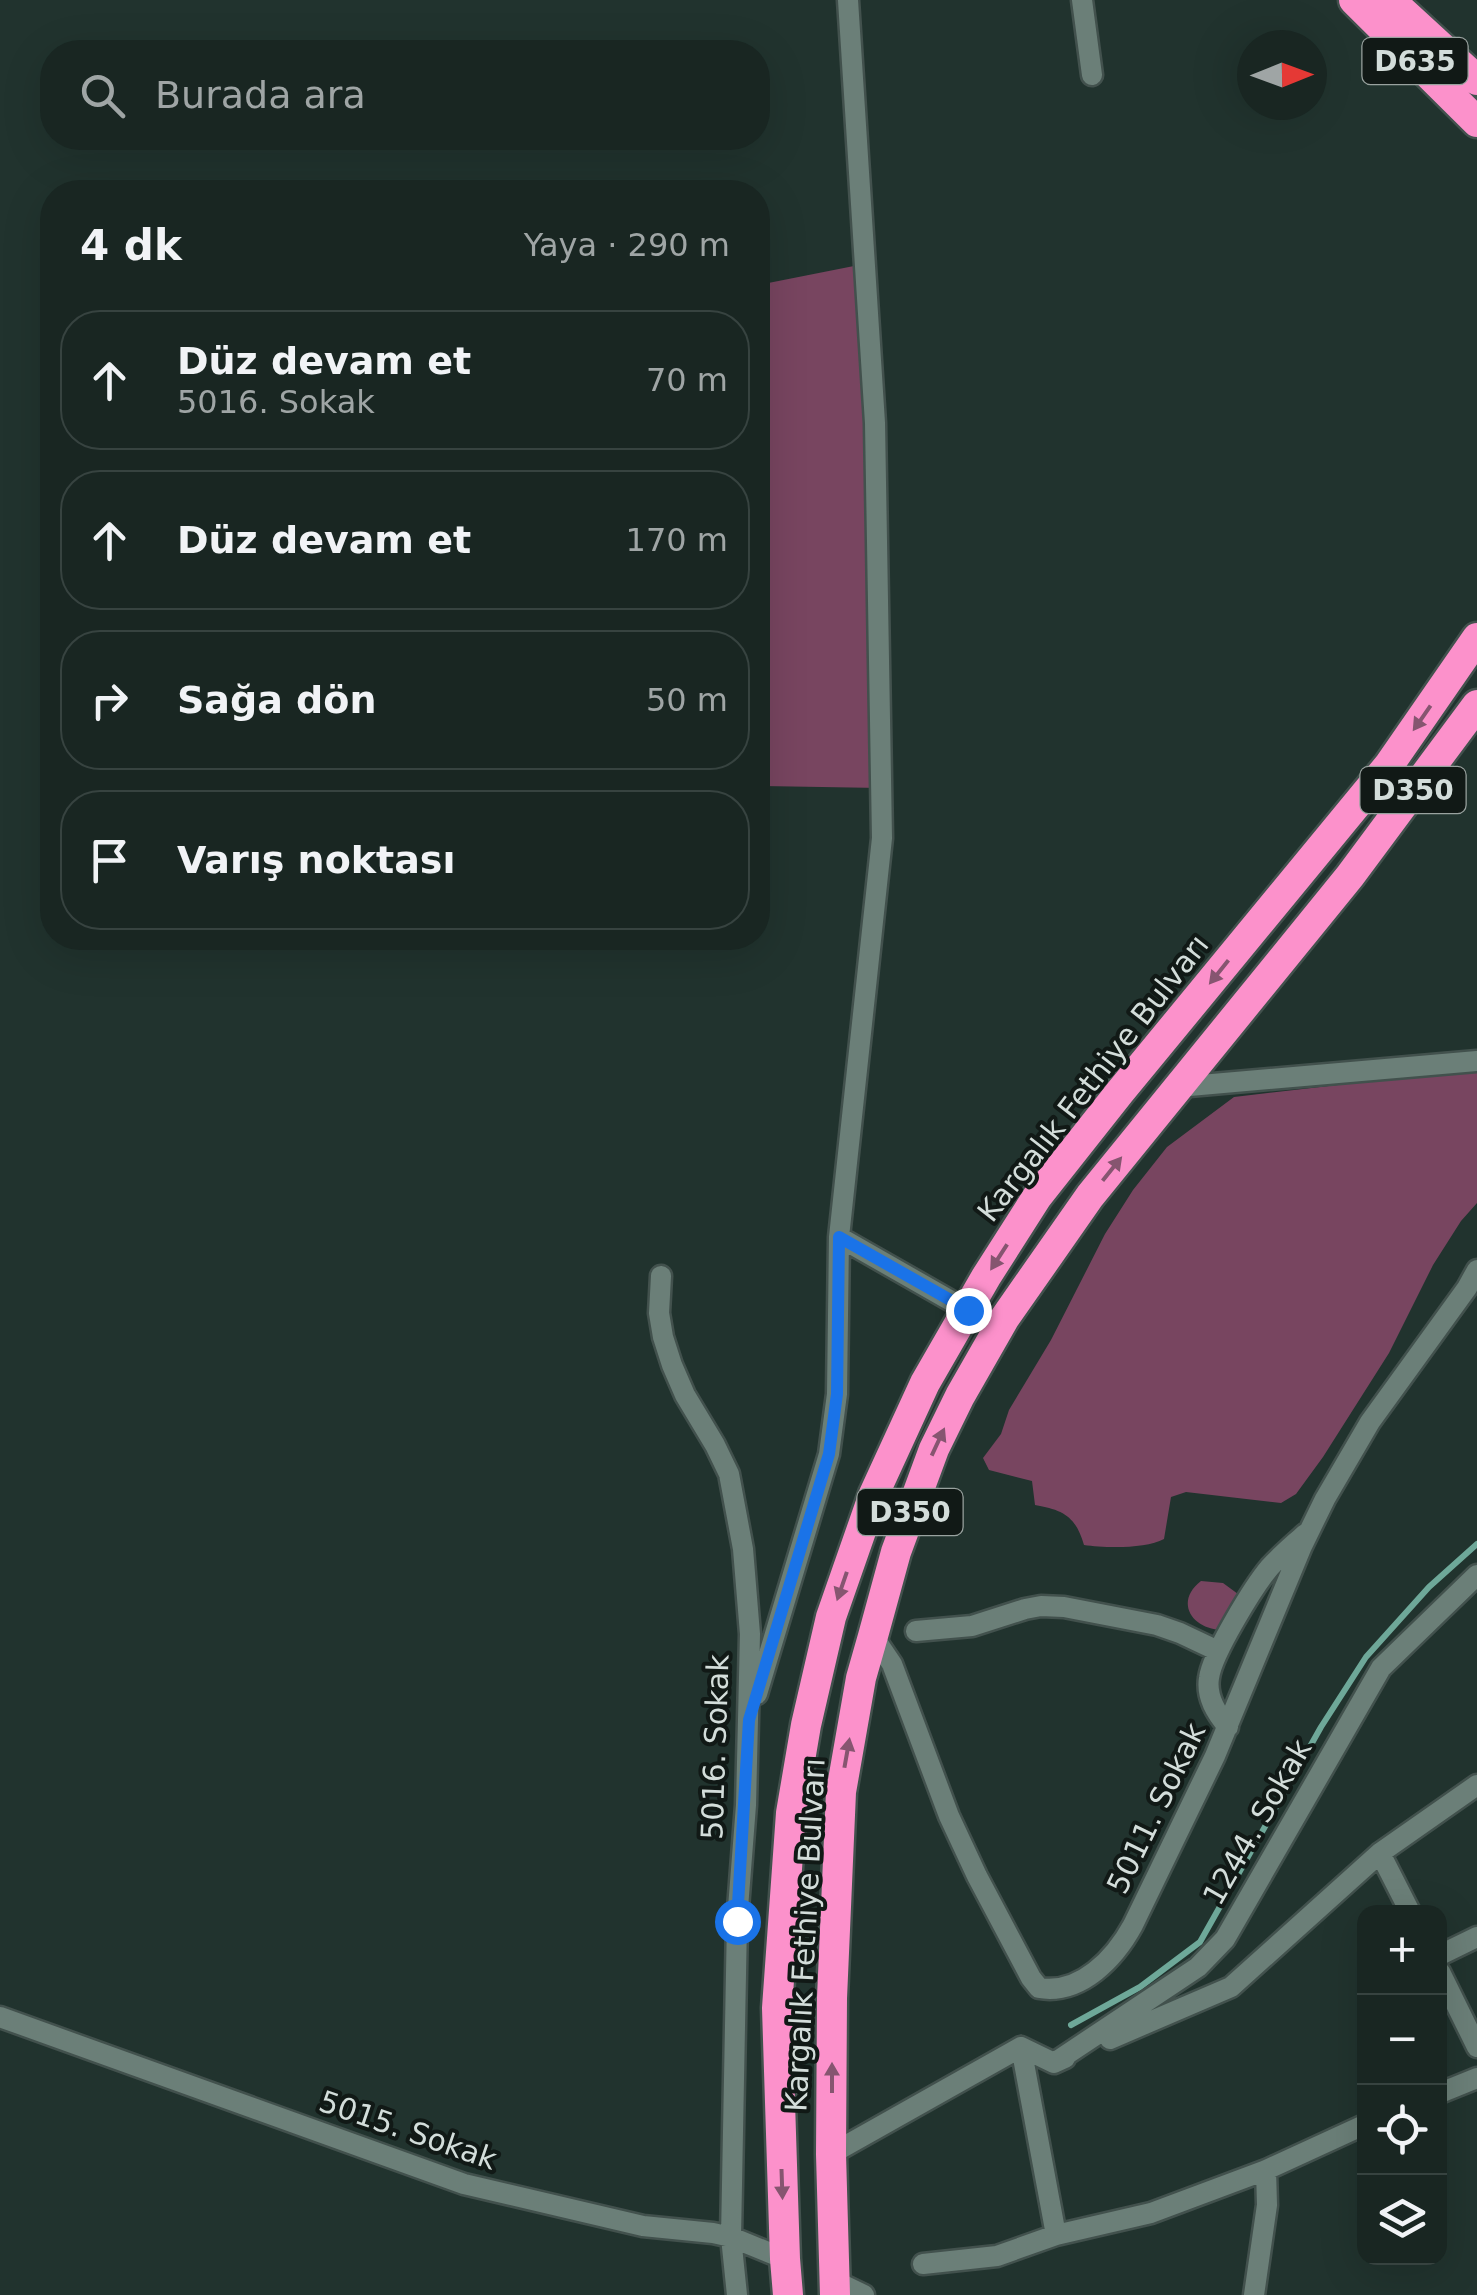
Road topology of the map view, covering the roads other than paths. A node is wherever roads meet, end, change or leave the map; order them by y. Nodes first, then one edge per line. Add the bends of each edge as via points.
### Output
1 (848, 0) edge
2 (1082, 0) edge
3 (1354, 0) edge
4 (1390, 0) edge
5 (1092, 75) dead end
6 (1477, 80) edge
7 (1477, 122) edge
8 (1477, 638) edge
9 (1477, 704) edge
10 (1477, 1062) edge
11 (1178, 1087) junction
12 (839, 1237) junction
13 (661, 1276) dead end
14 (1474, 1281) edge
15 (968, 1310) junction
16 (1310, 1530) junction
17 (1477, 1575) edge
18 (916, 1631) dead end
19 (872, 1636) junction
20 (1218, 1651) junction
21 (749, 1720) junction
22 (1228, 1728) junction
23 (1477, 1785) edge
24 (1380, 1852) junction
25 (1406, 1905) edge
26 (1477, 1936) edge
27 (1447, 1951) edge
28 (1447, 1986) edge
29 (0, 2016) edge
30 (1477, 2047) edge
31 (1022, 2048) junction
32 (1054, 2063) junction
33 (1477, 2078) edge
34 (1447, 2090) edge
35 (1357, 2127) edge
36 (831, 2154) junction
37 (1266, 2170) junction
38 (1056, 2235) junction
39 (731, 2237) junction
40 (784, 2259) junction
41 (923, 2264) dead end
42 (834, 2288) edge
43 (737, 2295) edge
44 (788, 2295) edge
45 (864, 2295) edge
46 (1254, 2295) edge

1 - 12 street via 875,423 882,838
2 - 5 street
3 - 7 highway, D635
4 - 6 highway, D635
8 -> 15 highway, Kargalık Fethiye Bulvarı / D350 via 1389,765 1037,1197
9 - 11 highway, Kargalık Fethiye Bulvarı / D350 via 1350,876
10 - 11 street
19 -> 11 highway, Kargalık Fethiye Bulvarı / D350 via 915,1498 960,1396 1044,1258
12 - 15 street
12 - 21 street via 837,1394 829,1454
13 - 21 street, 5016. Sokak via 663,1338 736,1501 750,1634
14 - 16 street, 5011. Sokak via 1370,1422
15 -> 40 highway, Kargalık Fethiye Bulvarı / D350 via 874,1494 831,1617 806,1726 791,1812 776,2008
16 - 20 street via 1267,1571
16 - 22 street, 5011. Sokak
17 - 32 street, 1244. Sokak via 1381,1668 1225,1939 1198,1968
18 - 20 street via 972,1626 1024,1608 1064,1607 1158,1624
19 - 22 street, 5011. Sokak via 892,1664 977,1876 1039,1988 1085,1978 1120,1949
36 -> 19 highway, Kargalık Fethiye Bulvarı / D350 via 841,1792
20 - 22 street via 1208,1681 1215,1712
21 - 39 street, 5016. Sokak
23 - 24 street
24 - 25 street
24 - 32 street via 1231,1987
26 - 27 street
28 - 30 street
29 - 39 street, 5015. Sokak via 464,2184 642,2226
31 - 32 street
31 - 36 street
31 - 38 street
33 - 34 street
35 - 37 street
36 - 42 highway, Kargalık Fethiye Bulvarı / D350
37 - 38 street via 1151,2213
37 - 46 street via 1268,2205
38 - 41 street via 997,2256
39 - 40 street, 5015. Sokak
39 - 43 street, 5016. Sokak
40 - 44 highway, D350
42 - 45 street

